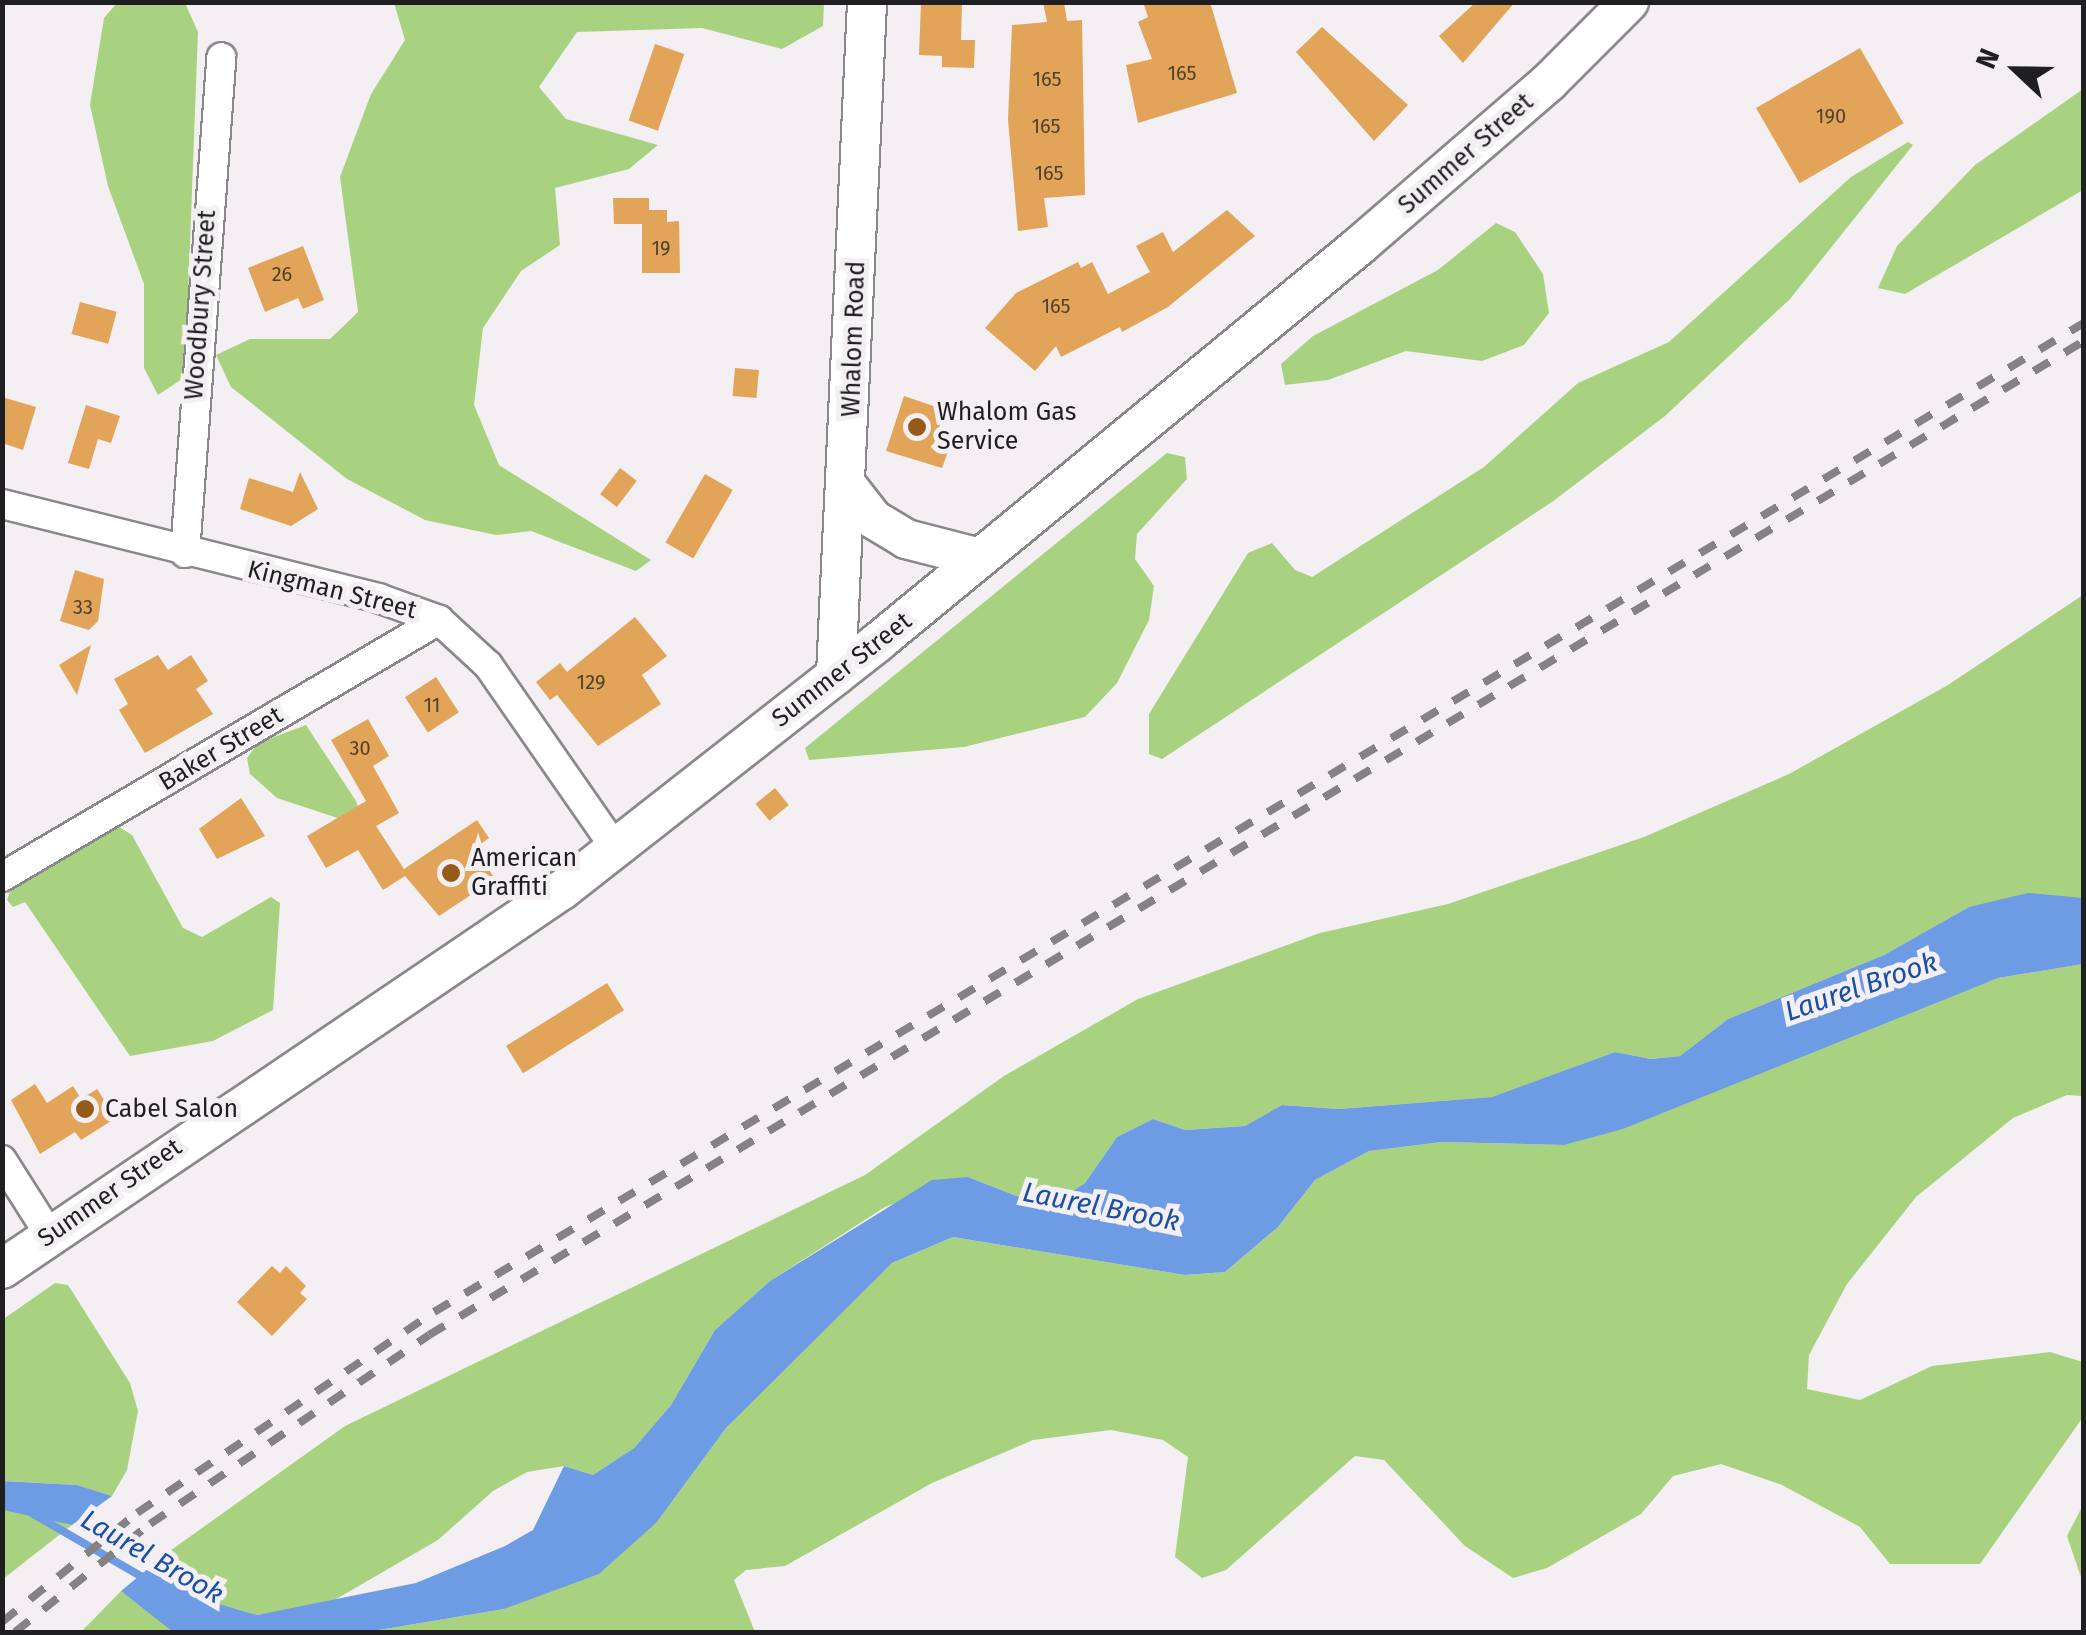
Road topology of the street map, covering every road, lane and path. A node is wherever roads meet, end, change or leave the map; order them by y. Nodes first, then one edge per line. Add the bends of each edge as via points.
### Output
1 (867, 2) edge
2 (1629, 2) edge
3 (221, 58) dead end
4 (849, 488) junction
5 (2, 504) edge
6 (186, 554) junction
7 (980, 558) junction
8 (439, 620) junction
9 (836, 676) junction
10 (614, 848) junction
11 (2, 877) edge
12 (2, 1160) edge
13 (49, 1234) junction
14 (2, 1270) edge

1 - 4 main road, Whalom Road
2 - 7 main road, Summer Street via 1482,142
3 - 6 street, Woodbury Street
4 - 7 main road via 873,518 906,539
4 - 9 main road, Whalom Road
5 - 6 street, Kingman Street
6 - 8 street, Kingman Street via 378,598
7 - 9 main road, Summer Street
8 - 10 street, Kingman Street via 488,665
8 - 11 street, Baker Street
9 - 10 main road, Summer Street
10 - 13 main road, Summer Street
12 - 13 street
13 - 14 main road, Summer Street

